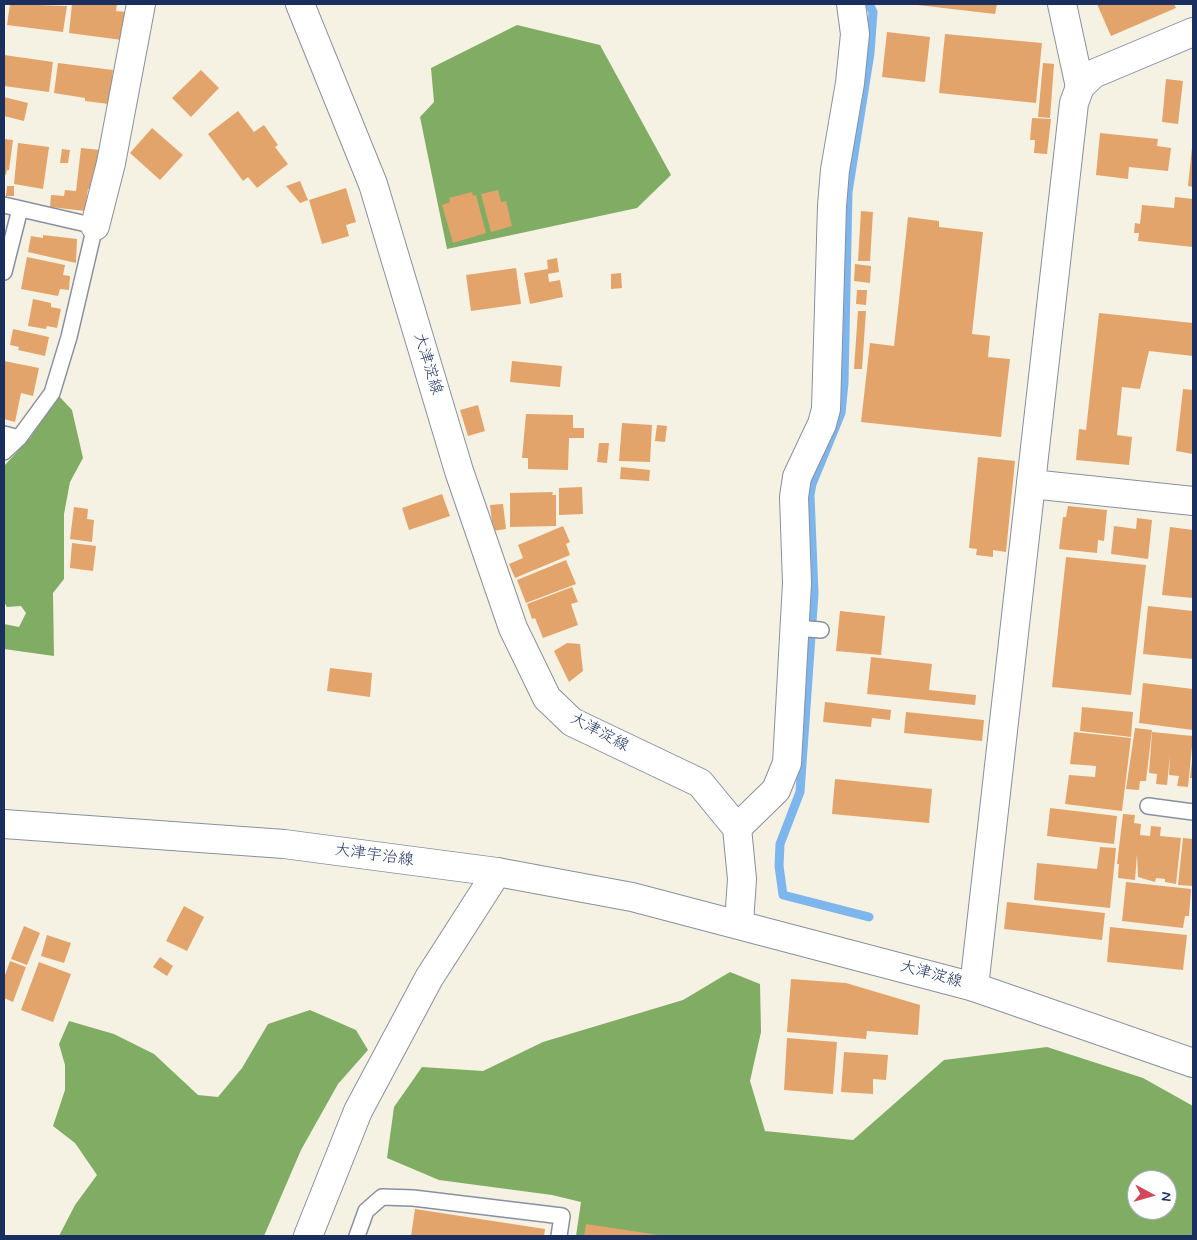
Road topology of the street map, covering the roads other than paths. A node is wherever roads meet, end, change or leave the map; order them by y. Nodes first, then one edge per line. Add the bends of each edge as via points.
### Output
1 (141, 4) edge
2 (300, 4) edge
3 (850, 4) edge
4 (1062, 4) edge
5 (1193, 32) edge
6 (1080, 87) junction
7 (4, 205) edge
8 (20, 208) junction
9 (95, 226) junction
10 (4, 272) edge
11 (4, 434) edge
12 (19, 438) junction
13 (4, 452) edge
14 (1031, 484) junction
15 (1193, 501) edge
16 (1148, 806) dead end
17 (1193, 812) edge
18 (4, 824) edge
19 (737, 828) junction
20 (497, 872) junction
21 (739, 923) junction
22 (974, 986) junction
23 (1193, 1063) edge
24 (308, 1236) edge
25 (357, 1236) edge
26 (559, 1236) edge

1 - 9 street via 111,163
2 - 19 street, 大津淀線 via 372,184 459,471 513,628 547,698 572,722 700,783
3 - 19 street via 855,34 833,197 826,409 797,477 794,497 806,629 787,763 776,790
4 - 6 street
5 - 6 street via 1093,74
6 - 14 street via 1074,103
7 - 8 lane
8 - 9 lane
8 - 10 lane
9 - 12 lane via 52,393
11 - 12 lane
12 - 13 lane
14 - 15 street
14 - 22 street
16 - 17 lane
18 - 20 street, 大津宇治線 via 284,844
19 - 21 street via 742,879
20 - 21 street, 大津宇治線 via 632,897
20 - 24 street via 429,978 358,1111
21 - 22 street, 大津淀線
22 - 23 street, 大津淀線
25 - 26 lane via 366,1211 382,1197 562,1216

